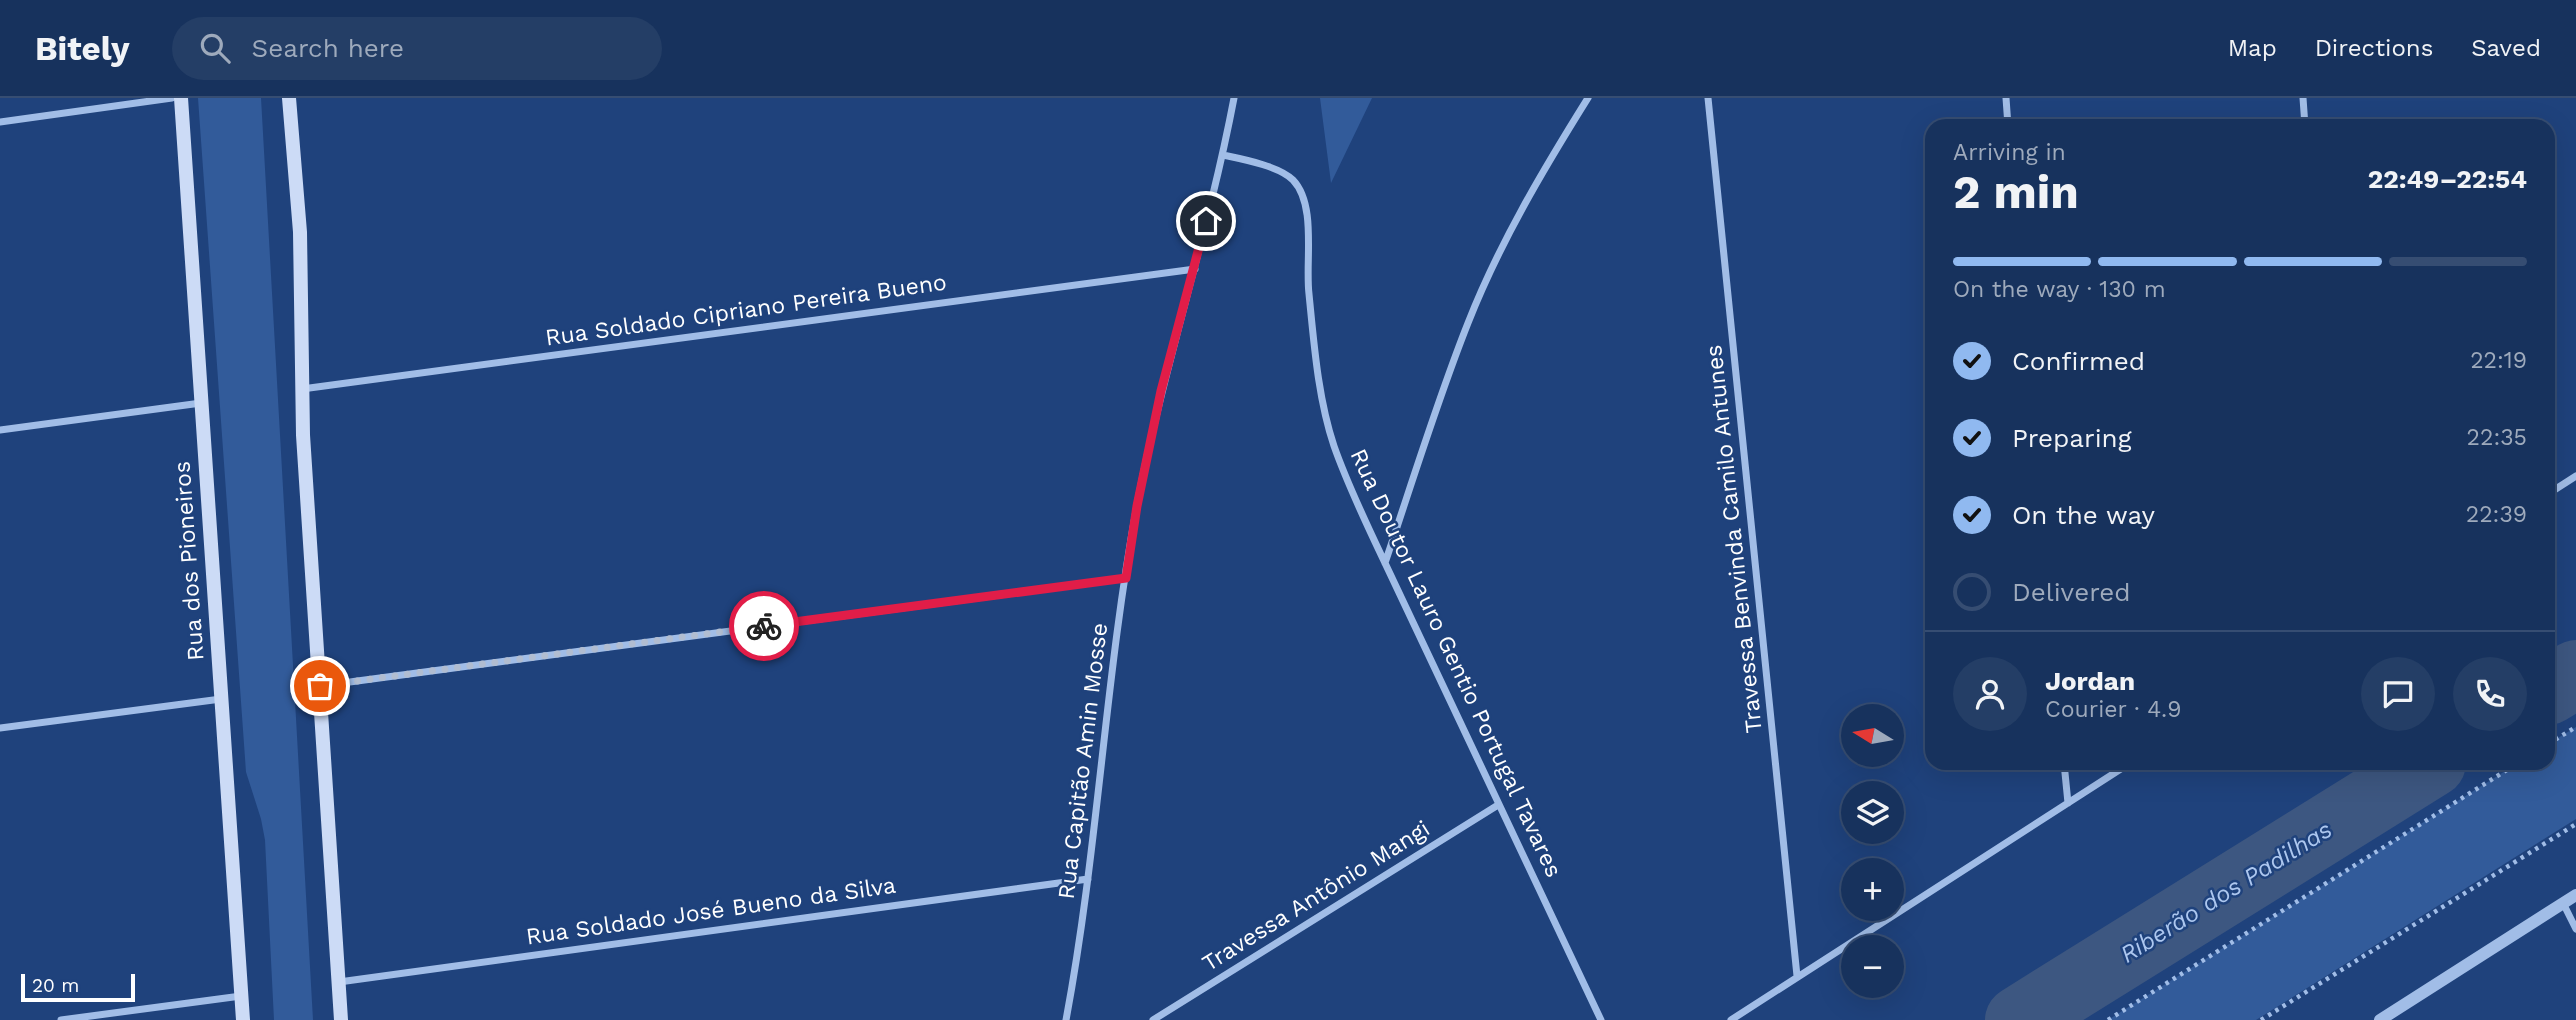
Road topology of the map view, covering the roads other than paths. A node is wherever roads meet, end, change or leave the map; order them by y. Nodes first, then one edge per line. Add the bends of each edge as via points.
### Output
1 (172, 98) edge
2 (181, 98) edge
3 (289, 98) edge
4 (1234, 98) edge
5 (1588, 98) edge
6 (1708, 98) edge
7 (2006, 98) edge
8 (2303, 98) edge
9 (2008, 119) edge
10 (2304, 119) edge
11 (0, 122) edge
12 (1223, 155) junction
13 (1195, 269) junction
14 (302, 389) junction
15 (201, 403) junction
16 (0, 430) edge
17 (2576, 476) edge
18 (2555, 490) edge
19 (1385, 563) junction
20 (1126, 578) junction
21 (320, 686) junction
22 (221, 699) junction
23 (0, 728) edge
24 (2065, 770) edge
25 (2119, 770) edge
26 (2068, 803) junction
27 (1498, 805) junction
28 (1088, 879) junction
29 (2576, 895) edge
30 (2563, 903) junction
31 (2576, 929) edge
32 (1797, 976) junction
33 (339, 982) junction
34 (242, 995) junction
35 (61, 1020) edge
36 (243, 1020) edge
37 (341, 1020) edge
38 (1066, 1020) edge
39 (1153, 1020) edge
40 (1601, 1020) edge
41 (1731, 1020) edge
42 (2380, 1020) edge

1 - 11 street
2 - 15 main road, Rua dos Pioneiros
3 - 14 main road via 300,232
4 - 12 street, Rua Capitão Amin Mosse
5 - 19 street via 1502,247 1468,322
6 - 32 street, Travessa Benvinda Camilo Antunes
7 - 9 street
8 - 10 street
12 - 13 street, Rua Capitão Amin Mosse
12 - 19 street, Rua Doutor Lauro Gentio Portugal Tavares via 1282,174 1293,180 1301,196 1308,219 1308,290 1323,401 1350,487
13 - 14 street, Rua Soldado Cipriano Pereira Bueno
13 - 20 street, Rua Capitão Amin Mosse via 1161,391
14 - 21 main road
15 - 16 street
15 - 22 main road, Rua dos Pioneiros
17 - 18 street
19 - 27 street, Rua Doutor Lauro Gentio Portugal Tavares
20 - 21 street
20 - 28 street, Rua Capitão Amin Mosse
21 - 33 main road
22 - 23 street
22 - 34 main road, Rua dos Pioneiros
24 - 26 street
25 - 26 street
26 - 32 street
27 - 39 street, Travessa Antônio Mangi
27 - 40 street, Rua Doutor Lauro Gentio Portugal Tavares
28 - 33 street, Rua Soldado José Bueno da Silva
28 - 38 street, Rua Capitão Amin Mosse
29 - 30 street
30 - 31 street
30 - 42 street
32 - 41 street
33 - 37 main road
34 - 35 street
34 - 36 main road, Rua dos Pioneiros

